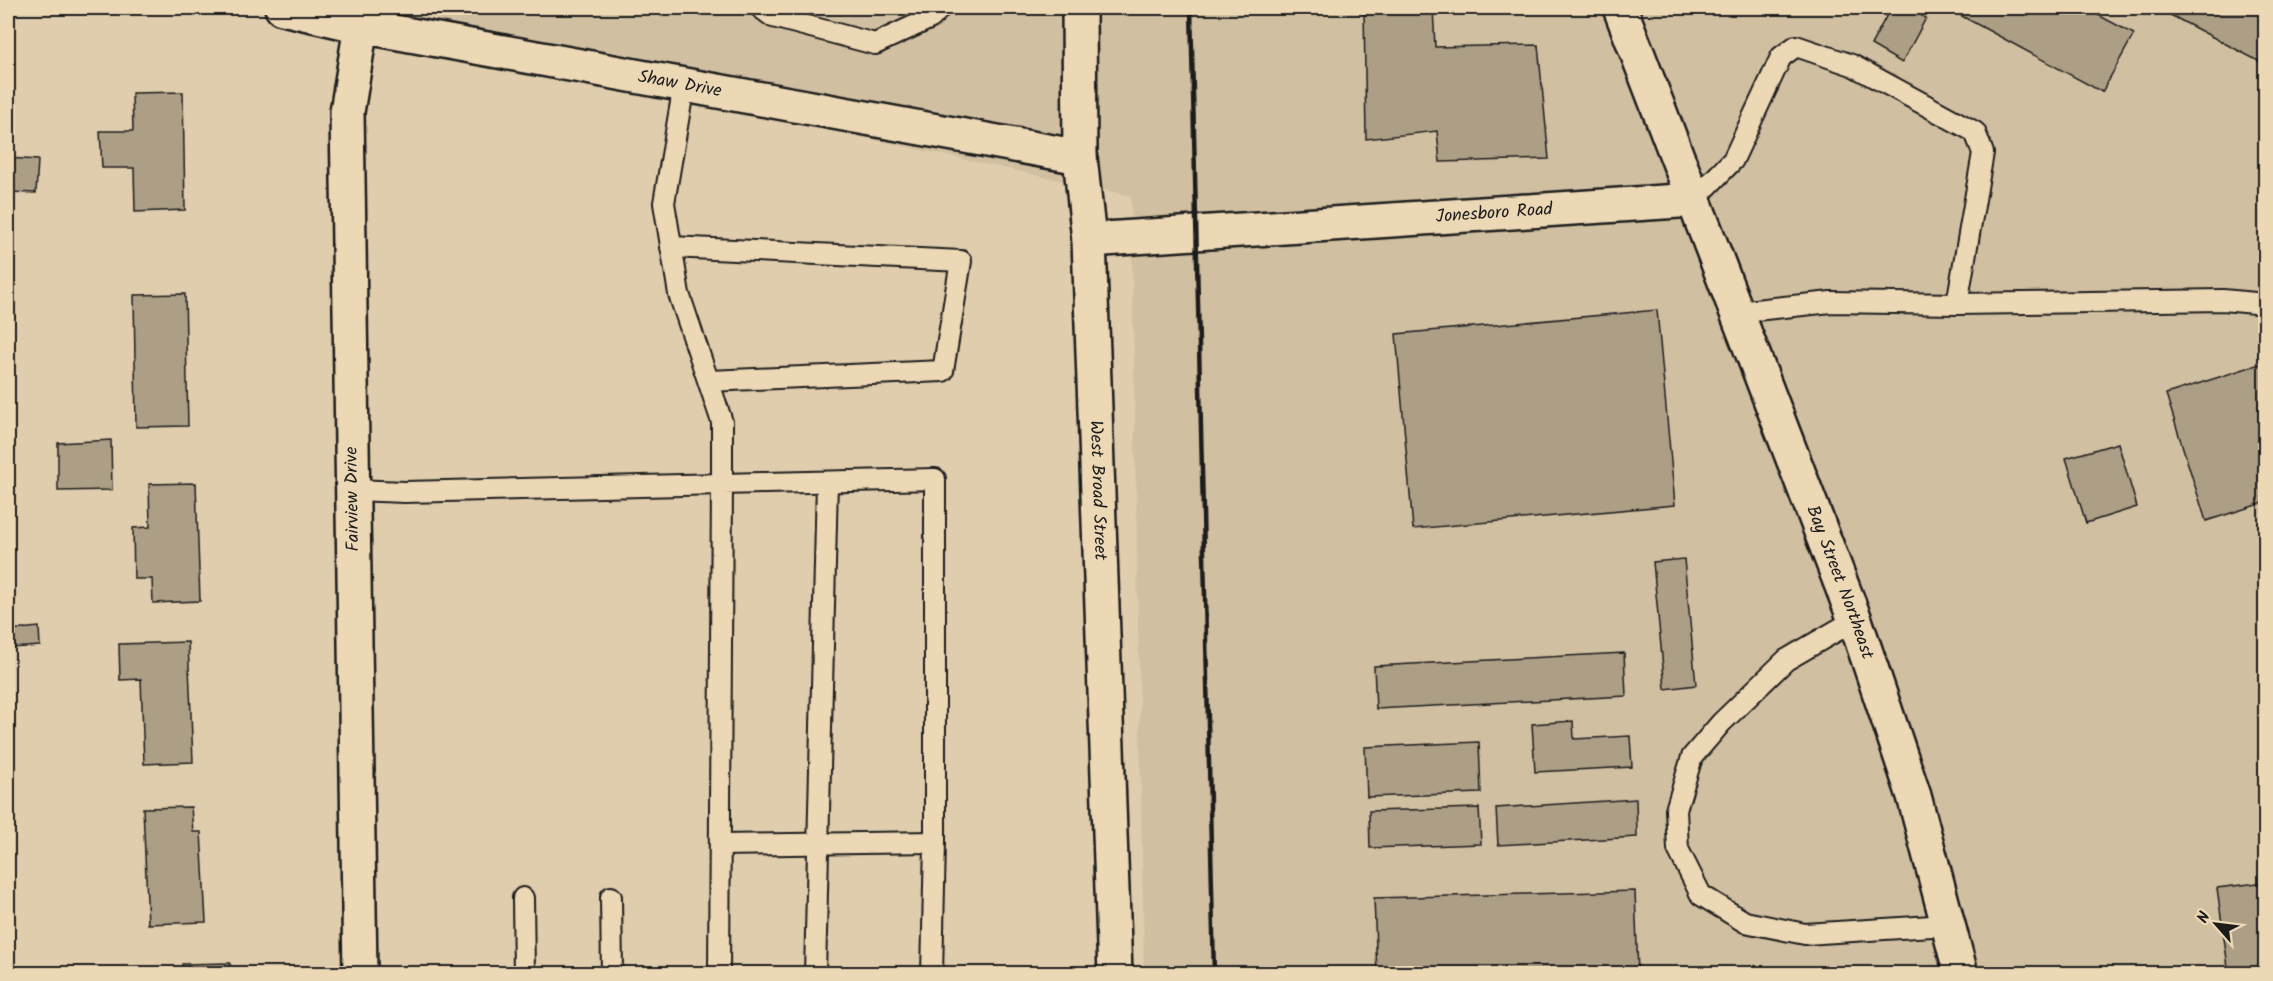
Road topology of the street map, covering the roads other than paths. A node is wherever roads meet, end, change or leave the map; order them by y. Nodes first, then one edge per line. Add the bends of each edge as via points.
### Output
1 (282, 8) edge
2 (761, 8) edge
3 (940, 8) edge
4 (1079, 8) edge
5 (1620, 8) edge
6 (361, 26) junction
7 (684, 85) junction
8 (1080, 157) junction
9 (1694, 200) junction
10 (1089, 240) junction
11 (671, 247) junction
12 (1957, 304) junction
13 (2265, 304) edge
14 (1737, 312) junction
15 (709, 381) junction
16 (827, 482) junction
17 (722, 484) junction
18 (353, 490) junction
19 (1855, 620) junction
20 (935, 843) junction
21 (720, 844) junction
22 (817, 844) junction
23 (611, 897) dead end
24 (523, 898) dead end
25 (1948, 925) junction
26 (360, 974) edge
27 (524, 974) edge
28 (612, 974) edge
29 (719, 974) edge
30 (815, 974) edge
31 (932, 974) edge
32 (1115, 974) edge
33 (1960, 974) edge

1 - 6 street, Shaw Drive
2 - 3 lane via 773,17 875,44 931,18
4 - 8 street, West Broad Street
5 - 9 street
6 - 7 street, Shaw Drive
6 - 18 street, Fairview Drive via 347,111
7 - 8 street, Shaw Drive
7 - 11 lane via 664,203
8 - 10 street, West Broad Street
9 - 10 street, Jonesboro Road
9 - 12 lane via 1733,159 1781,57 1797,46 1852,65 1975,132 1983,153
9 - 14 street, Bay Street Northeast
10 - 32 street, West Broad Street
11 - 15 lane via 679,294
11 - 15 lane via 962,261 943,371
12 - 13 lane via 2223,300
12 - 14 lane via 1831,302
14 - 19 street, Bay Street Northeast
15 - 17 lane via 722,422
16 - 17 lane
16 - 20 lane via 935,479
16 - 22 lane
17 - 18 lane
17 - 21 lane
18 - 26 street, Fairview Drive
19 - 25 street, Bay Street Northeast via 1914,796
19 - 25 lane via 1786,660 1720,723 1692,757 1676,810 1678,849 1701,895 1745,922 1804,934
20 - 22 lane
20 - 31 lane
21 - 22 lane
21 - 29 lane
22 - 30 lane
23 - 28 lane
24 - 27 lane
25 - 33 street, Bay Street Northeast

